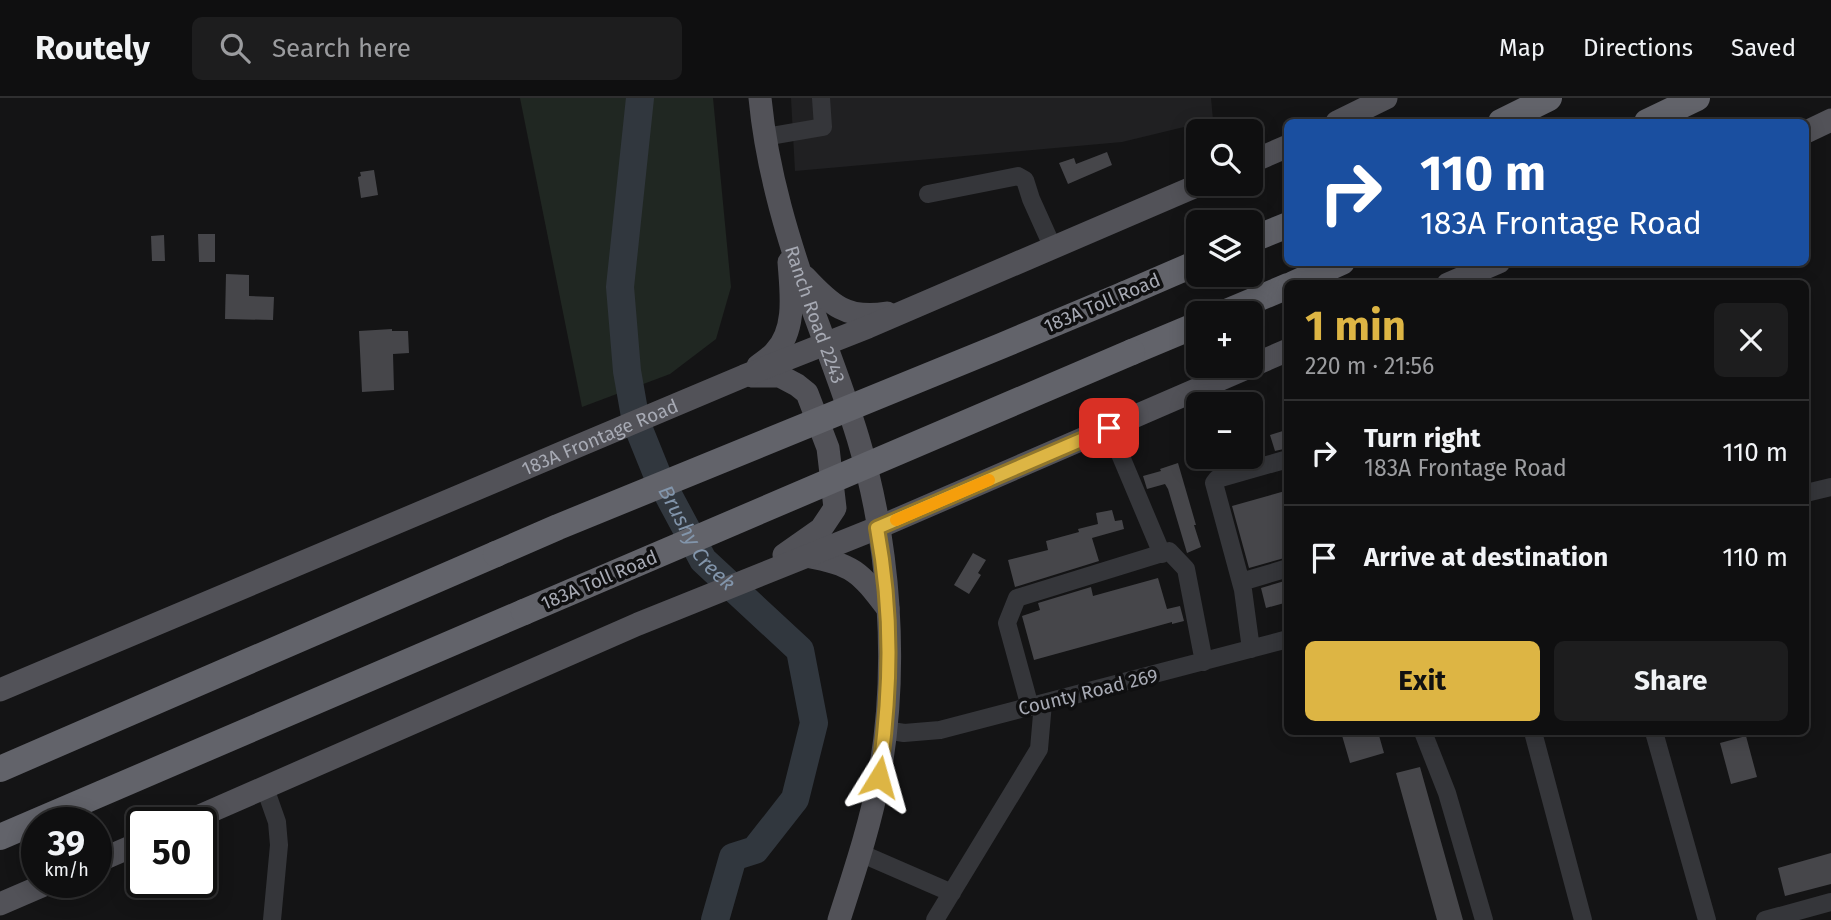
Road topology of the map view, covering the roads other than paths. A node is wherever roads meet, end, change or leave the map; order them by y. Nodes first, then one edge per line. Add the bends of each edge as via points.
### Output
1 (760, 98) edge
2 (821, 98) edge
3 (1386, 98) edge
4 (1549, 98) edge
5 (1697, 98) edge
6 (1344, 119) edge
7 (1507, 119) edge
8 (1653, 119) edge
9 (1831, 120) edge
10 (1809, 131) edge
11 (765, 137) junction
12 (1284, 148) edge
13 (1263, 157) edge
14 (1186, 190) edge
15 (928, 194) dead end
16 (1284, 227) edge
17 (788, 233) junction
18 (1263, 235) edge
19 (1053, 247) junction
20 (1333, 266) edge
21 (1490, 266) edge
22 (1186, 268) edge
23 (801, 273) junction
24 (1302, 280) edge
25 (1457, 280) edge
26 (1284, 288) edge
27 (1252, 301) edge
28 (914, 307) junction
29 (1186, 329) edge
30 (826, 344) junction
31 (1284, 352) edge
32 (744, 376) junction
33 (1109, 428) junction
34 (1284, 460) edge
35 (1831, 487) edge
36 (1809, 492) edge
37 (877, 528) junction
38 (800, 554) junction
39 (1162, 554) junction
40 (1284, 569) edge
41 (1241, 582) junction
42 (888, 609) junction
43 (1284, 640) edge
44 (1251, 649) junction
45 (1204, 662) junction
46 (0, 690) edge
47 (1037, 705) junction
48 (886, 730) junction
49 (1424, 735) edge
50 (1535, 735) edge
51 (1655, 735) edge
52 (0, 769) edge
53 (265, 788) junction
54 (217, 809) edge
55 (0, 836) edge
56 (860, 852) junction
57 (952, 892) junction
58 (21, 895) edge
59 (1831, 902) edge
60 (0, 904) edge
61 (272, 920) edge
62 (839, 920) edge
63 (935, 920) edge
64 (1484, 920) edge
65 (1583, 920) edge
66 (1707, 920) edge
67 (1765, 920) edge

1 - 11 main road, Ranch Road 2243
2 - 11 street via 823,127
3 - 6 main road
4 - 7 highway
5 - 8 highway
9 - 10 main road
11 - 17 main road, Ranch Road 2243
12 - 13 main road
14 - 19 main road, 183A Frontage Road
15 - 19 street via 1023,177
16 - 18 highway
17 - 23 main road, Ranch Road 2243
17 - 32 main road via 788,326 775,353
19 - 28 main road, 183A Frontage Road
20 - 24 highway
21 - 25 main road
22 - 52 highway, 183A Toll Road, bridge via 558,527
23 - 28 main road via 827,301 845,311 876,315
23 - 30 main road, Ranch Road 2243
26 - 27 highway
28 - 30 main road, 183A Frontage Road
29 - 55 highway, 183A Toll Road, bridge
30 - 32 main road, 183A Frontage Road
30 - 37 main road, Ranch Road 2243 via 864,459
31 - 33 main road
32 - 38 main road via 780,376 807,393 828,448 835,508
32 - 46 main road, 183A Frontage Road
33 - 37 main road
33 - 39 street
34 - 41 street via 1217,478 1214,483
35 - 36 street
37 - 38 main road
37 - 42 main road, Ranch Road 2243
38 - 42 main road via 834,561 858,573
38 - 53 main road
39 - 45 street via 1169,551 1186,569
39 - 47 street via 1017,598 1007,623
40 - 41 street
41 - 44 street
42 - 48 main road, Ranch Road 2243
43 - 44 street, County Road 269
44 - 45 street, County Road 269
45 - 47 street, County Road 269
47 - 48 street, County Road 269 via 940,730
47 - 57 street via 1039,749
48 - 56 main road, Ranch Road 2243
49 - 64 street via 1447,793
50 - 65 street
51 - 66 street
53 - 54 main road
53 - 61 street via 277,822 279,845
56 - 57 street
56 - 62 main road, Ranch Road 2243
57 - 63 street
58 - 60 main road
59 - 67 street

